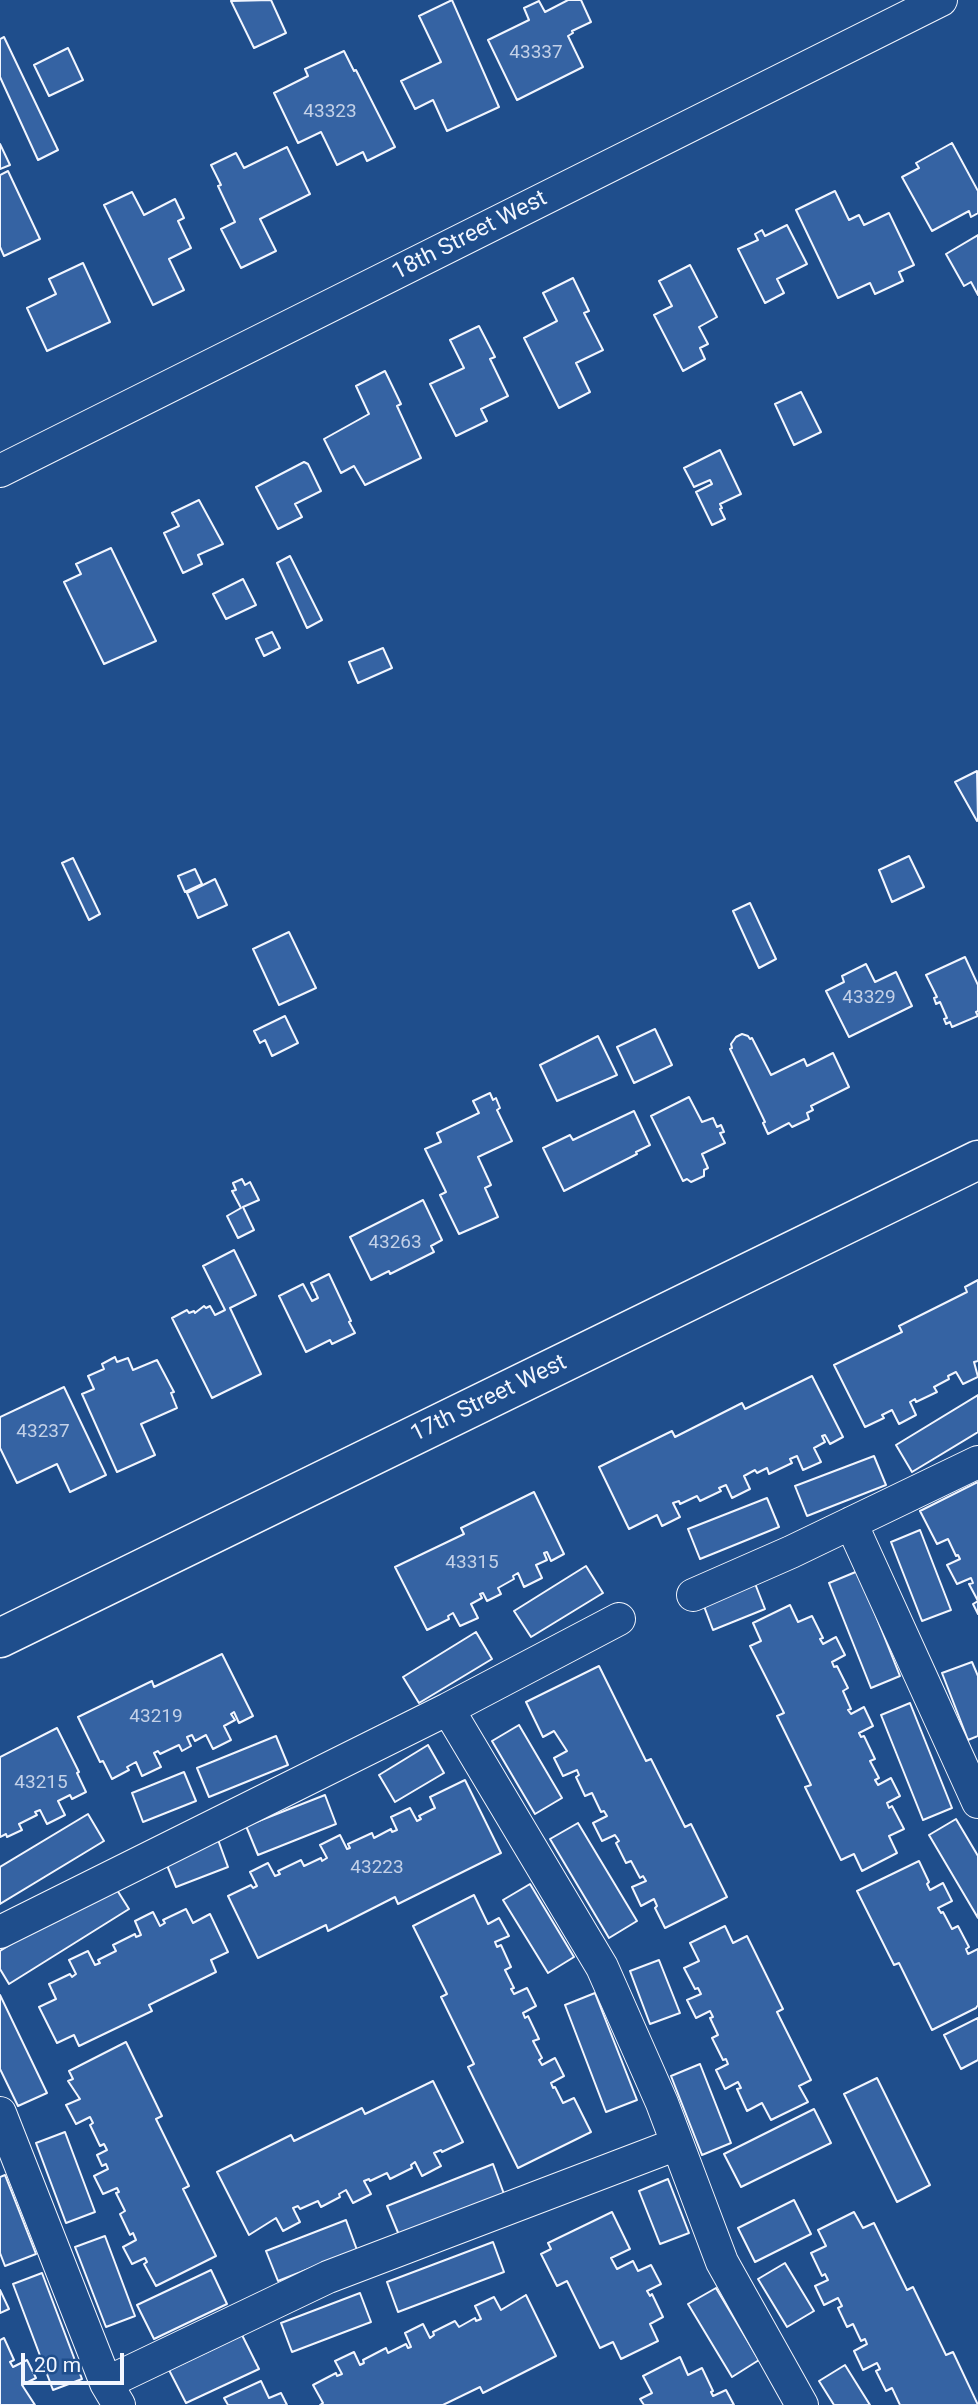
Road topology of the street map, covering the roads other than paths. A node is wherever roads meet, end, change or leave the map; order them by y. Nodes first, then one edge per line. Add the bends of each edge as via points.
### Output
1 (941, 0) edge
2 (0, 471) edge
3 (978, 1160) edge
4 (978, 1462) edge
5 (851, 1523) junction
6 (693, 1595) dead end
7 (619, 1619) dead end
8 (0, 1638) edge
9 (448, 1709) junction
10 (978, 1802) edge
11 (0, 1932) edge
12 (0, 2113) edge
13 (677, 2144) junction
14 (112, 2394) edge
15 (802, 2405) edge

1 - 2 street, 18th Street West
3 - 8 street, 17th Street West
4 - 5 street
5 - 6 street
5 - 10 street
7 - 9 street
9 - 11 street
9 - 13 street via 603,1967
12 - 14 street
13 - 14 street via 328,2277
13 - 15 street via 722,2262

